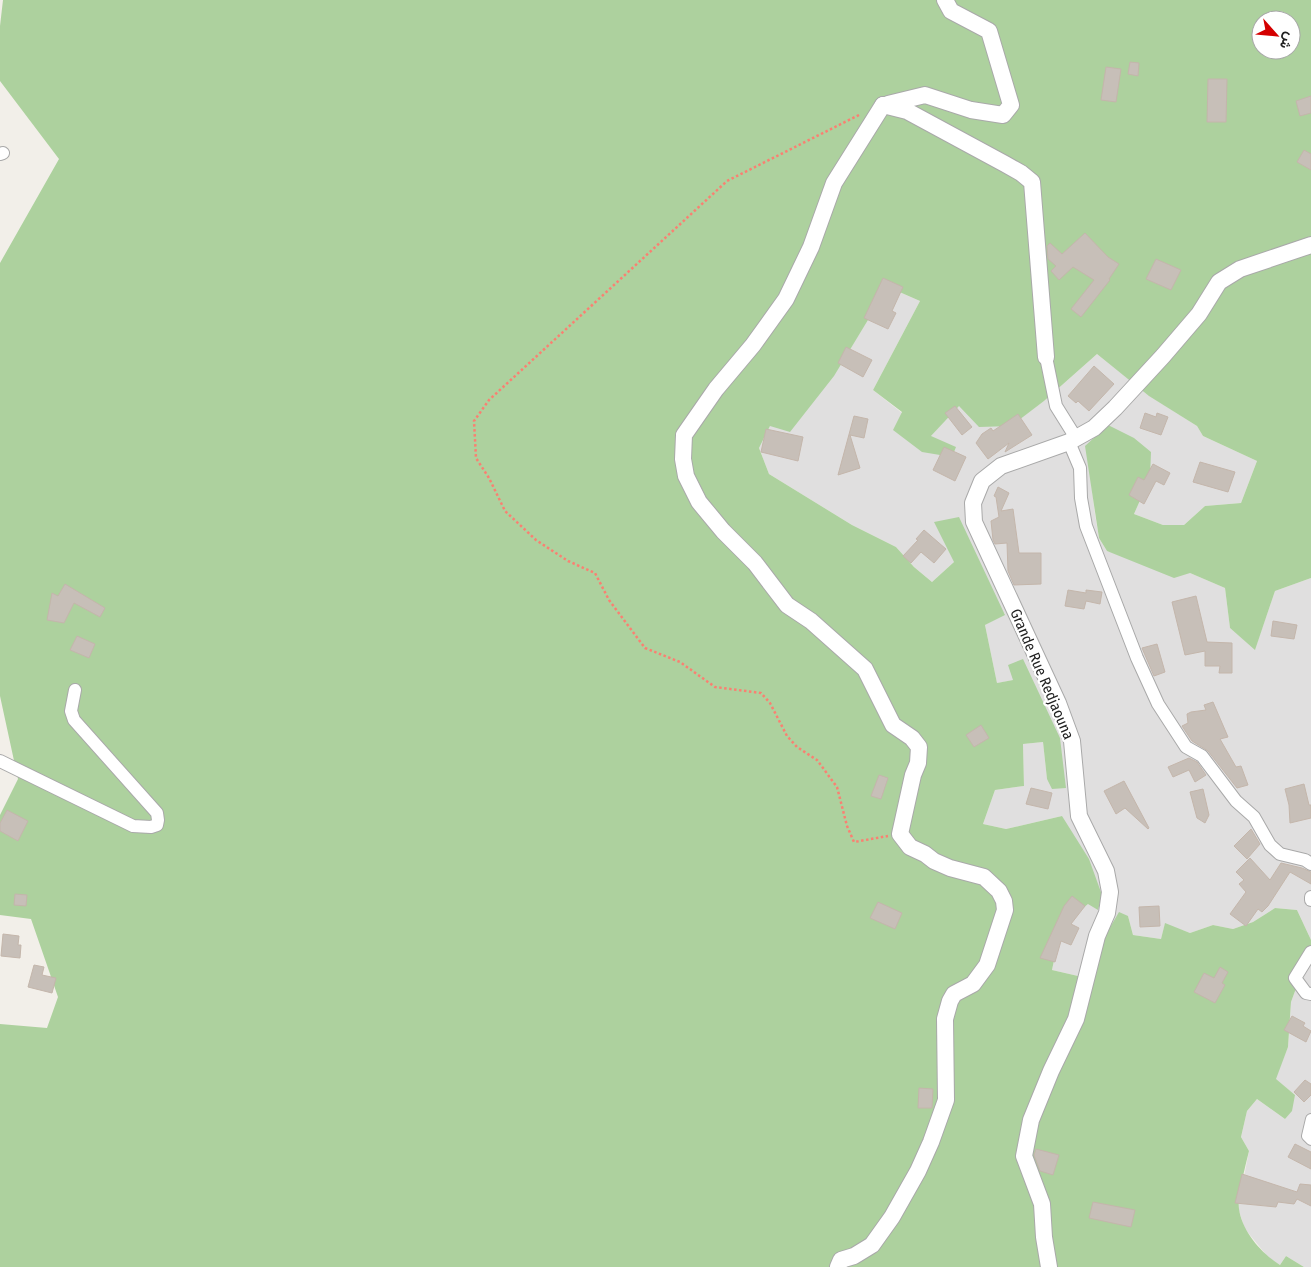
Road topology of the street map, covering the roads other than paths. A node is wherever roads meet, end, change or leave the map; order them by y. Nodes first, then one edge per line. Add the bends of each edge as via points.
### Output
1 (945, 0) edge
2 (883, 105) junction
3 (1311, 245) edge
4 (1046, 357) joint
5 (1073, 440) junction
6 (75, 690) dead end
7 (0, 760) edge
8 (1311, 864) edge
9 (1311, 952) edge
10 (1311, 994) edge
11 (1311, 1119) edge
12 (1311, 1140) edge
13 (838, 1267) edge
14 (1049, 1267) edge

1 - 2 street via 951,11 989,32 1011,105 1003,115 971,110 924,95
2 - 4 street via 907,111 1032,182
2 - 13 street via 834,183 811,247 786,299 684,435 682,459 698,502 754,563 787,606 811,621 866,669 893,725 912,738 919,748 900,834 905,841 910,847 950,868 984,877 999,891 1004,901 1005,910 987,965 973,984 954,994 950,1001 945,1019 946,1100 918,1171 892,1218 872,1245 841,1260
3 - 5 street, Grande Rue Redjaouna via 1240,269 1219,282 1199,314 1115,408 1094,428
4 - 5 street via 1056,406
5 - 8 street via 1080,468 1086,526 1158,704 1186,747 1202,756 1236,801 1254,817 1270,845 1280,854
5 - 14 street, Grande Rue Redjaouna via 1001,466 982,481 972,503 974,522 1058,703 1072,741 1079,816 1106,871 1110,892 1107,913 1097,936 1076,1019 1031,1120 1024,1156 1042,1204
6 - 7 street via 71,711 74,720 157,813 156,825 133,826
9 - 10 street via 1295,978 1306,993
11 - 12 street via 1307,1136

